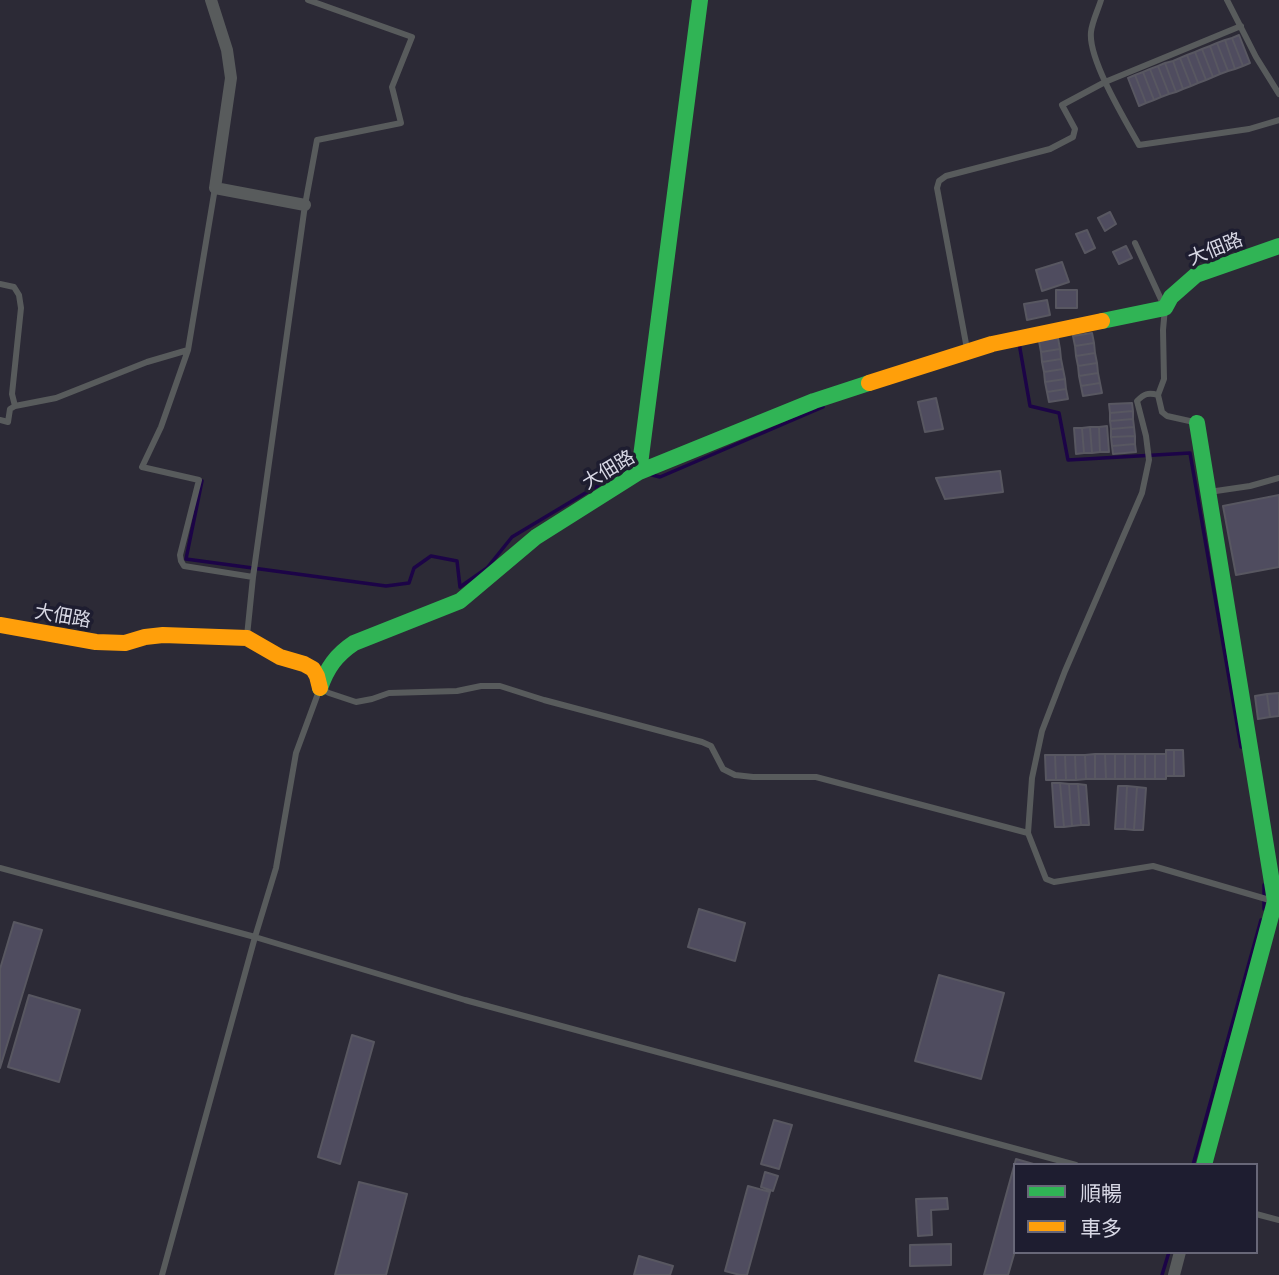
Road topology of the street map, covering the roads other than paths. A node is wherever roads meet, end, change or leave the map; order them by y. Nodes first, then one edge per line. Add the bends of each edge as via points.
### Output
1 (211, 0) edge
2 (308, 0) edge
3 (700, 0) edge
4 (1101, 0) edge
5 (1227, 0) edge
6 (1241, 26) junction
7 (1105, 82) junction
8 (1279, 94) edge
9 (1279, 120) edge
10 (215, 188) junction
11 (305, 205) junction
12 (1135, 243) dead end
13 (1279, 246) edge
14 (0, 284) edge
15 (1165, 308) junction
16 (188, 350) junction
17 (968, 352) junction
18 (1158, 395) junction
19 (15, 406) junction
20 (0, 420) edge
21 (1197, 423) joint
22 (639, 472) junction
23 (1279, 478) edge
24 (1207, 492) junction
25 (253, 577) junction
26 (0, 625) edge
27 (247, 638) junction
28 (320, 688) junction
29 (1028, 833) junction
30 (0, 868) edge
31 (1277, 902) edge
32 (255, 937) junction
33 (1069, 1163) edge
34 (1206, 1163) edge
35 (1258, 1215) edge
36 (1279, 1220) edge
37 (1179, 1254) edge
38 (162, 1275) edge
39 (1174, 1275) edge

1 - 10 street via 231,78
2 - 11 lane via 412,37 392,87 401,123 317,140
3 - 22 street
4 - 7 lane via 1091,32
5 - 6 lane
6 - 7 lane
6 - 8 lane
7 - 9 lane via 1139,145 1249,129
7 - 17 lane via 1062,105 1075,129 1073,137 1050,149 939,181
10 - 11 street
10 - 16 lane
11 - 25 lane
12 - 15 lane
13 - 15 street, 大佃路 via 1196,275
14 - 19 lane via 14,287 21,308 12,394
15 - 17 street, 大佃路
15 - 18 lane via 1164,379
16 - 19 lane via 56,398
16 - 25 lane via 142,467 199,480 180,555 184,566
17 - 22 street, 大佃路 via 814,401
18 - 21 lane via 1167,416
18 - 29 lane via 1147,393 1137,401 1149,460 1142,492 1042,731 1032,778
19 - 20 lane via 8,422
21 - 24 street
22 - 28 street, 大佃路 via 536,537 460,601 338,653
23 - 24 lane
24 - 31 street
25 - 27 lane
26 - 27 street, 大佃路 via 96,642 125,643 163,635
27 - 28 street, 大佃路 via 313,669
28 - 29 lane via 356,702 389,693 500,686 702,742 711,746 723,769 734,775 816,777
28 - 32 lane via 296,753 276,868
29 - 31 lane via 1046,879 1054,882 1153,866
30 - 32 lane
31 - 34 street
32 - 33 lane via 465,1000
32 - 38 lane
35 - 36 lane
37 - 39 street

